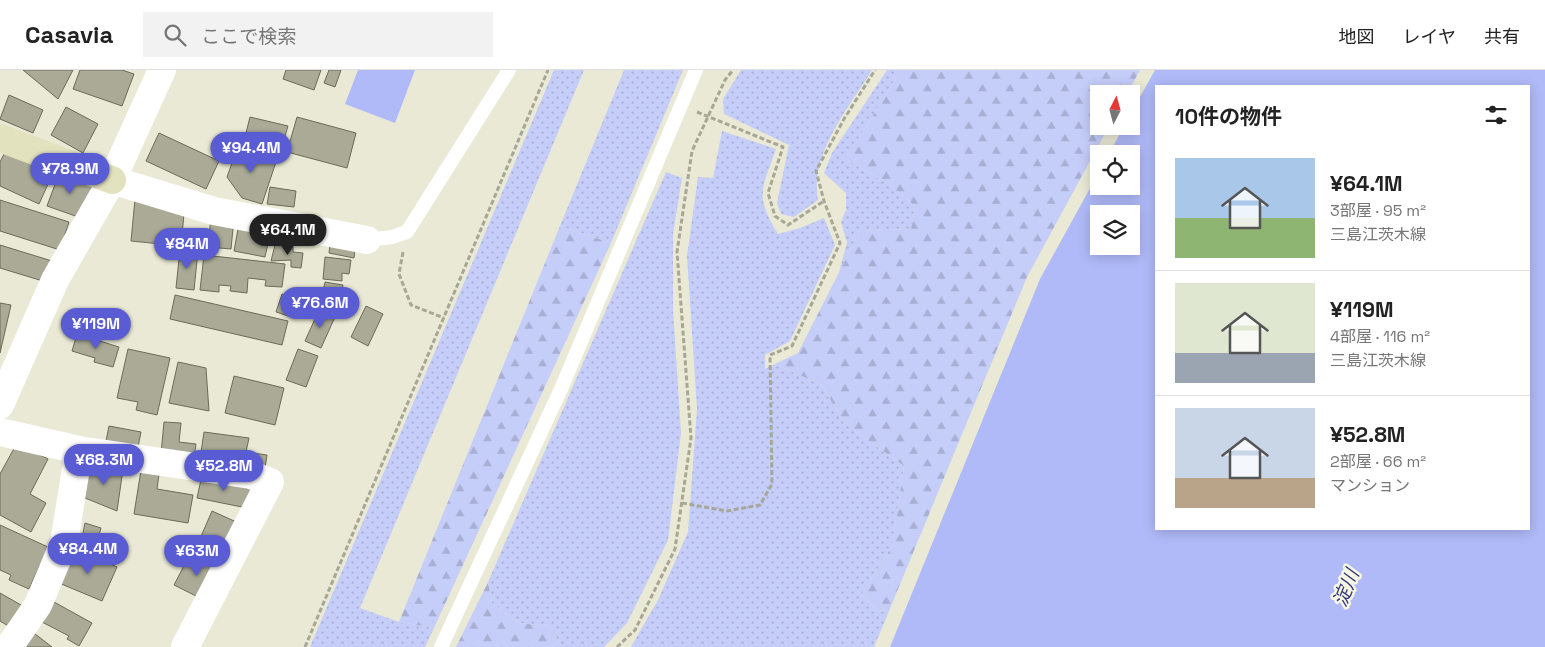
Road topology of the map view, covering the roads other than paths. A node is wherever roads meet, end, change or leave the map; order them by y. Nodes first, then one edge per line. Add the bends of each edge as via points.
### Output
1 (162, 70) edge
2 (509, 70) edge
3 (696, 70) edge
4 (0, 138) edge
5 (112, 180) junction
6 (367, 240) joint
7 (0, 405) edge
8 (0, 432) edge
9 (79, 450) junction
10 (9, 647) edge
11 (185, 647) edge
12 (441, 647) edge

1 - 5 street
2 - 6 lane via 407,232
3 - 12 lane via 561,389
4 - 5 main road
5 - 6 street via 214,211
5 - 7 street via 55,280
8 - 9 street
9 - 10 street via 64,543 38,605
9 - 11 street via 251,475 270,482

